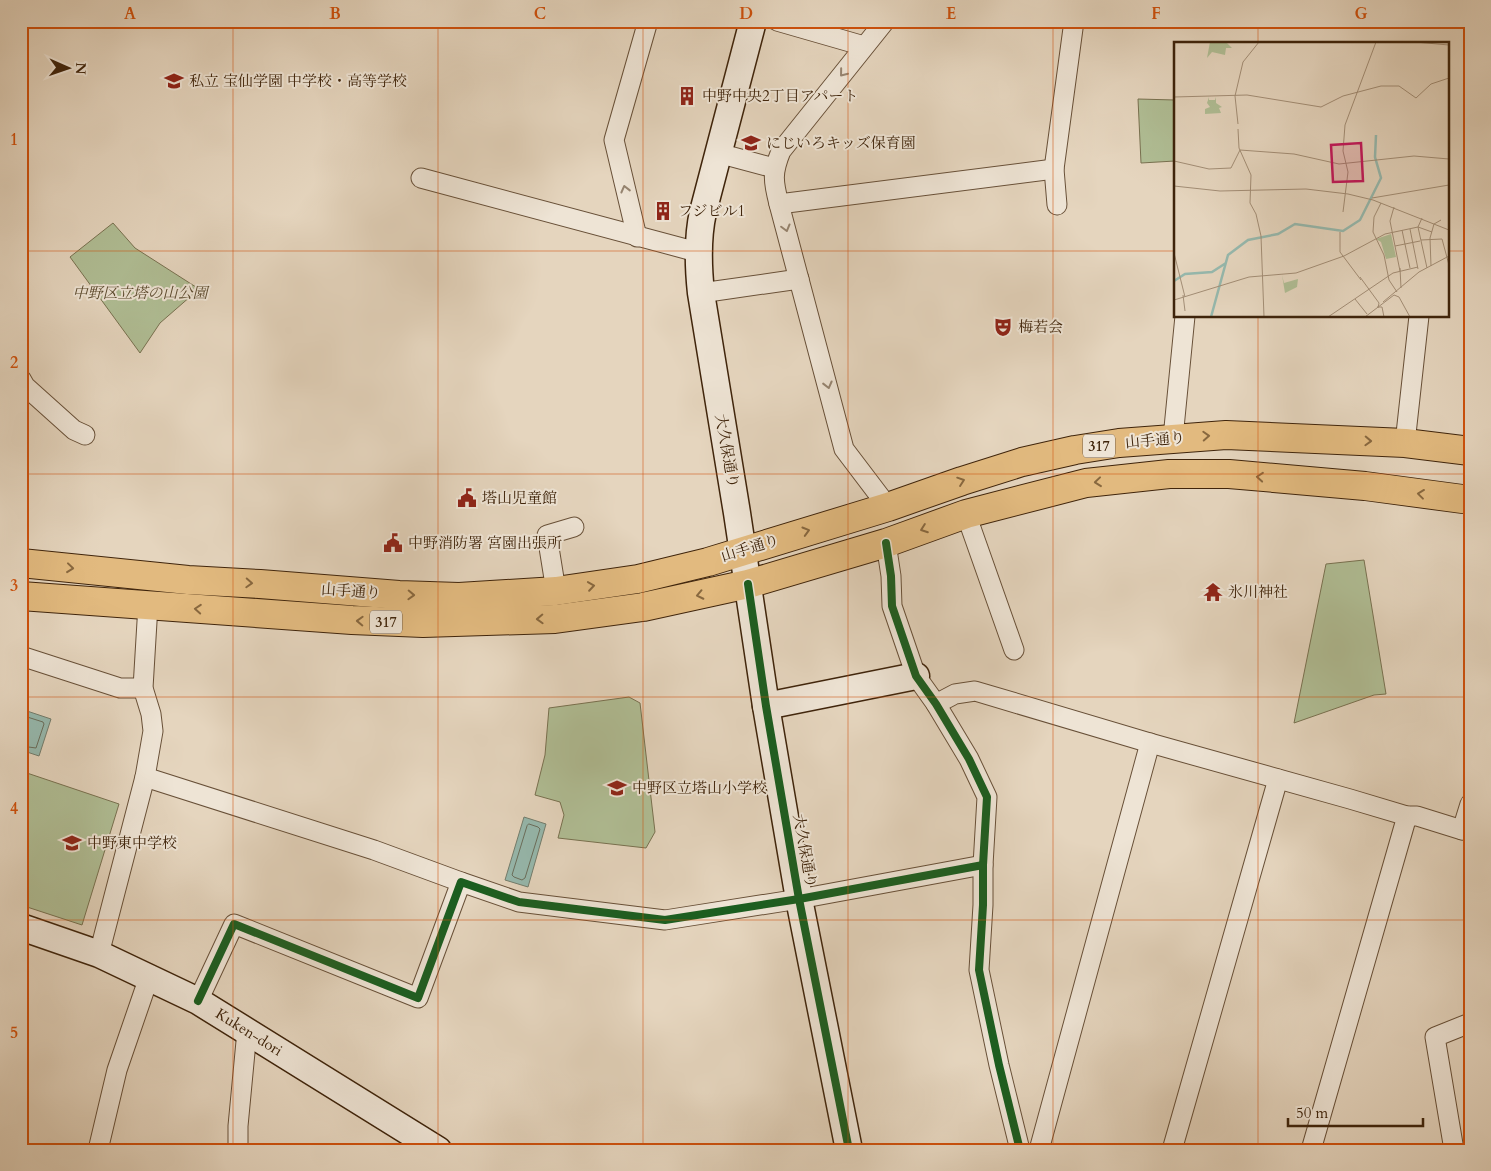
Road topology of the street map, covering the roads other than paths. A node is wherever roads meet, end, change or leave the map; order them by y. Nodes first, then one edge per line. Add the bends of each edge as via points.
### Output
1 (648, 21) edge
2 (753, 21) edge
3 (778, 21) edge
4 (885, 21) edge
5 (1074, 21) edge
6 (864, 46) junction
7 (718, 153) junction
8 (774, 168) junction
9 (1054, 169) junction
10 (421, 178) dead end
11 (779, 204) junction
12 (1058, 205) dead end
13 (637, 237) junction
14 (697, 252) junction
15 (799, 279) junction
16 (700, 292) junction
17 (1185, 318) edge
18 (1419, 318) edge
19 (21, 379) edge
20 (85, 435) dead end
21 (1173, 438) junction
22 (1404, 443) junction
23 (1470, 451) edge
24 (1470, 500) edge
25 (888, 507) junction
26 (966, 514) junction
27 (574, 527) dead end
28 (886, 543) junction
29 (743, 550) junction
30 (21, 563) edge
31 (748, 584) junction
32 (556, 591) junction
33 (21, 596) edge
34 (148, 605) junction
35 (1014, 650) dead end
36 (21, 656) edge
37 (916, 676) junction
38 (143, 688) junction
39 (936, 704) junction
40 (766, 706) junction
41 (1150, 743) junction
42 (145, 777) junction
43 (1278, 779) junction
44 (1470, 804) edge
45 (1407, 816) junction
46 (1466, 829) edge
47 (983, 865) junction
48 (461, 882) junction
49 (799, 899) junction
50 (21, 927) edge
51 (100, 954) junction
52 (149, 977) junction
53 (198, 1001) junction
54 (1470, 1023) edge
55 (247, 1031) junction
56 (98, 1150) edge
57 (238, 1150) edge
58 (438, 1150) edge
59 (849, 1150) edge
60 (1020, 1150) edge
61 (1039, 1150) edge
62 (1172, 1150) edge
63 (1311, 1150) edge
64 (1454, 1150) edge

13 -> 1 street via 614,140
2 - 7 main road, 大久保通り
3 - 6 street
4 - 6 street
5 - 9 street
6 -> 8 street via 781,150
7 - 8 street
7 - 14 main road, 大久保通り
8 - 11 street
9 - 11 street
9 - 12 street
10 - 13 street
11 -> 15 street
13 - 14 street
14 - 16 main road, 大久保通り
15 - 16 street
15 -> 25 street via 844,449
16 - 29 main road, 大久保通り
17 - 21 street
18 - 22 street
19 - 20 street via 74,430
21 -> 22 main road, 山手通り / 317 via 1226,435
25 -> 21 main road, 山手通り / 317 via 1022,462 1075,450
22 - 23 main road, 山手通り / 317
24 -> 26 main road, 山手通り / 317 via 1364,486 1229,474 1169,474 1086,483
29 -> 25 main road, 山手通り / 317
26 -> 28 main road, 山手通り / 317
26 - 35 street
27 - 32 street via 547,535
28 - 31 main road, 山手通り / 317
28 - 37 street via 892,606
29 - 31 main road, 大久保通り
32 -> 29 main road, 山手通り / 317 via 638,580
30 -> 32 main road, 山手通り / 317 via 188,580 399,595 460,597
31 -> 34 main road, 山手通り / 317 via 643,607 554,619 423,623
31 - 40 main road, 大久保通り
33 - 34 main road, 山手通り / 317
34 - 38 street
36 - 38 street via 120,688
37 - 39 street
37 - 40 main road
38 - 42 street via 153,731
39 - 41 street via 955,694 975,691
39 - 47 street via 987,797
40 - 49 main road, 大久保通り
41 - 43 street
41 - 61 street
42 - 48 street via 374,850
42 - 51 street
43 - 45 street
43 - 62 street
44 - 46 street
45 - 46 street
45 - 63 street
47 - 49 street
47 - 60 street via 984,905 979,970
48 - 49 street via 519,902 665,920
48 - 53 street via 418,998 234,924
49 - 59 main road, 大久保通り
50 - 51 main road, Kuken-dori
51 - 52 main road, Kuken-dori
52 - 53 main road, Kuken-dori
52 - 56 street via 117,1070
53 - 55 main road, Kuken-dori
54 - 64 street via 1435,1037
55 - 57 street
55 - 58 main road, Kuken-dori

